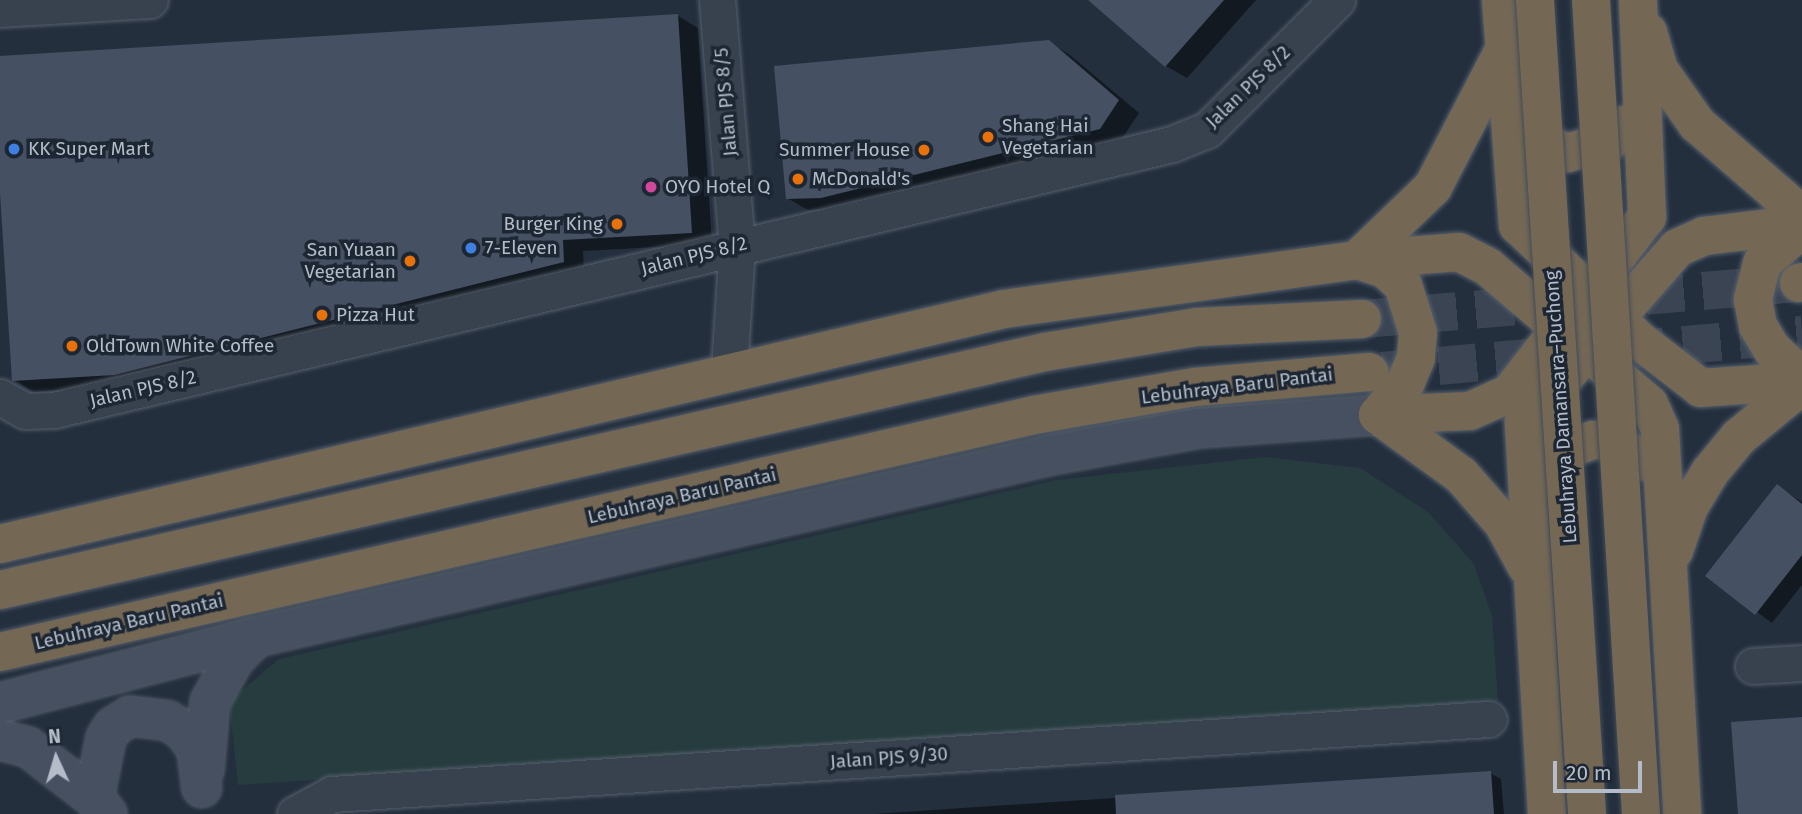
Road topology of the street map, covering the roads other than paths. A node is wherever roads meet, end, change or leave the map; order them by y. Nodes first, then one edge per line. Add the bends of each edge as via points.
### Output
1 (150, 0) edge
2 (717, 0) edge
3 (1337, 0) edge
4 (1500, 0) edge
5 (1535, 0) edge
6 (1591, 0) edge
7 (1639, 0) edge
8 (0, 9) edge
9 (1504, 51) junction
10 (1640, 99) junction
11 (1506, 100) junction
12 (1802, 215) edge
13 (1802, 227) edge
14 (737, 246) junction
15 (1357, 260) junction
16 (1602, 306) junction
17 (1362, 319) tunnel mouth
18 (1573, 340) junction
19 (729, 371) junction
20 (1369, 372) tunnel mouth
21 (1802, 381) edge
22 (1, 398) edge
23 (1378, 415) junction
24 (1664, 488) junction
25 (1528, 503) junction
26 (0, 544) edge
27 (1668, 569) junction
28 (1533, 578) junction
29 (0, 590) edge
30 (256, 637) junction
31 (0, 652) edge
32 (1802, 663) edge
33 (1753, 666) dead end
34 (0, 703) edge
35 (1489, 719) dead end
36 (0, 740) edge
37 (203, 801) edge
38 (101, 806) edge
39 (295, 814) edge
40 (1547, 814) edge
41 (1587, 814) edge
42 (1641, 814) edge
43 (1682, 814) edge

1 - 8 street
2 - 14 street, Jalan PJS 8/5
3 - 14 street, Jalan PJS 8/2 via 1207,130 1164,146
4 - 9 highway
5 - 41 highway, Lebuhraya Damansara–Puchong, bridge
6 - 42 highway, bridge
7 - 10 highway
7 - 12 highway via 1659,70 1677,98 1725,151
9 - 11 highway
9 - 15 highway via 1433,187
10 - 11 highway via 1611,141 1567,152 1528,136
10 - 16 highway via 1647,217
11 - 16 highway via 1518,225
13 - 16 highway via 1704,236 1677,248
13 - 21 highway via 1762,263 1753,300 1758,326
14 - 19 street, Jalan PJS 8/5
14 - 22 street, Jalan PJS 8/2 via 54,410 24,411
15 - 18 highway via 1459,252 1488,267
15 - 19 highway via 1004,309
15 - 23 highway via 1385,269 1403,285 1418,332 1416,358 1406,382
16 - 18 highway
16 - 21 highway via 1701,388
17 - 29 highway via 1197,327 1045,352
18 - 23 highway via 1510,393 1470,411
18 - 24 highway via 1649,404 1660,429
18 - 25 highway via 1524,423
19 - 26 highway
20 - 31 highway, Lebuhraya Baru Pantai via 1195,387 1034,415
21 - 27 highway via 1739,437 1710,472 1689,507
23 - 28 highway via 1461,475 1503,523
23 - 30 main road via 1200,428 1051,455
24 - 25 highway via 1632,450 1593,440 1556,454
24 - 27 highway
25 - 28 highway
27 - 43 highway
28 - 40 highway
30 - 34 main road
30 - 37 main road via 234,659 211,702
32 - 33 street
35 - 39 street, Jalan PJS 9/30 via 332,794
36 - 38 main road via 28,747
37 - 38 main road via 197,749 183,730 168,720 130,716 106,738

